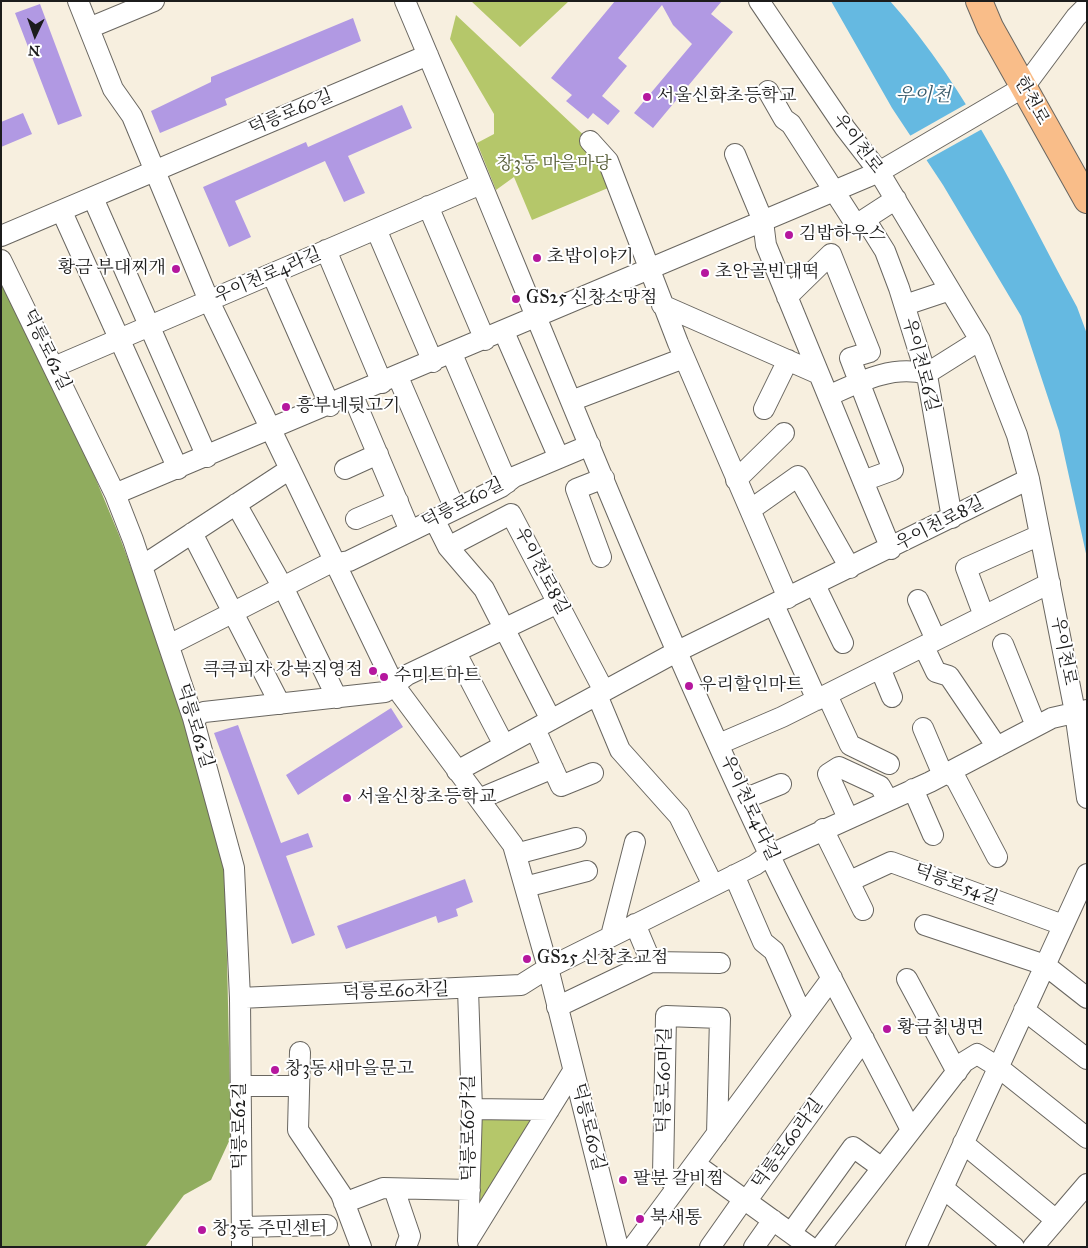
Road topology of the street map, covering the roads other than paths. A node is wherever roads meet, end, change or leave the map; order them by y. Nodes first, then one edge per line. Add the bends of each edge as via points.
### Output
1 (78, 1) edge
2 (154, 1) edge
3 (405, 1) edge
4 (759, 1) edge
5 (978, 1) edge
6 (1087, 6) edge
7 (89, 28) junction
8 (428, 55) junction
9 (1024, 87) junction
10 (768, 91) dead end
11 (590, 141) dead end
12 (735, 154) dead end
13 (155, 172) junction
14 (879, 172) junction
15 (481, 184) junction
16 (833, 192) junction
17 (93, 198) junction
18 (896, 199) junction
19 (1087, 200) edge
20 (428, 206) junction
21 (62, 212) junction
22 (763, 221) junction
23 (860, 222) junction
24 (376, 229) junction
25 (1, 236) edge
26 (326, 250) junction
27 (1, 260) edge
28 (648, 270) junction
29 (272, 274) junction
30 (950, 290) junction
31 (787, 297) junction
32 (209, 301) junction
33 (662, 305) junction
34 (904, 305) junction
35 (536, 318) junction
36 (149, 327) junction
37 (504, 332) junction
38 (120, 339) junction
39 (485, 340) junction
40 (980, 340) junction
41 (452, 354) junction
42 (684, 358) junction
43 (788, 360) junction
44 (433, 362) junction
45 (54, 367) junction
46 (819, 374) junction
47 (926, 374) junction
48 (390, 380) junction
49 (859, 382) junction
50 (354, 396) junction
51 (828, 396) junction
52 (571, 401) junction
53 (330, 406) junction
54 (764, 409) dead end
55 (271, 430) junction
56 (784, 433) dead end
57 (590, 445) junction
58 (378, 454) junction
59 (207, 457) junction
60 (559, 458) junction
61 (178, 469) junction
62 (290, 469) junction
63 (345, 469) dead end
64 (604, 478) junction
65 (1030, 479) junction
66 (736, 480) junction
67 (863, 481) junction
68 (507, 482) junction
69 (115, 494) junction
70 (398, 501) junction
71 (236, 504) junction
72 (455, 509) junction
73 (750, 510) junction
74 (952, 518) junction
75 (356, 519) dead end
76 (434, 519) junction
77 (410, 531) junction
78 (192, 533) junction
79 (1040, 535) junction
80 (448, 547) junction
81 (891, 549) junction
82 (601, 557) dead end
83 (337, 563) junction
84 (142, 566) junction
85 (850, 568) junction
86 (1050, 583) junction
87 (815, 585) junction
88 (281, 588) junction
89 (918, 600) dead end
90 (781, 602) junction
91 (558, 604) junction
92 (234, 612) junction
93 (984, 616) junction
94 (504, 630) junction
95 (843, 642) dead end
96 (930, 643) junction
97 (1002, 644) dead end
98 (169, 645) junction
99 (678, 651) junction
100 (456, 653) junction
101 (880, 668) junction
102 (394, 685) junction
103 (600, 693) junction
104 (892, 697) dead end
105 (336, 698) junction
106 (822, 698) junction
107 (280, 704) junction
108 (1081, 711) edge
109 (193, 718) junction
110 (543, 724) junction
111 (1036, 726) junction
112 (923, 728) dead end
113 (719, 744) junction
114 (504, 745) junction
115 (997, 747) junction
116 (889, 764) dead end
117 (553, 768) junction
118 (457, 771) junction
119 (593, 773) dead end
120 (946, 774) junction
121 (781, 784) dead end
122 (913, 790) junction
123 (1087, 798) edge
124 (479, 799) junction
125 (744, 799) junction
126 (888, 800) junction
127 (848, 818) junction
128 (824, 829) junction
129 (932, 835) dead end
130 (576, 838) dead end
131 (635, 842) dead end
132 (516, 854) junction
133 (769, 855) junction
134 (998, 857) dead end
135 (587, 871) dead end
136 (1087, 874) edge
137 (734, 875) junction
138 (850, 881) junction
139 (714, 885) junction
140 (525, 887) junction
141 (863, 910) dead end
142 (635, 924) junction
143 (925, 925) dead end
144 (1063, 925) junction
145 (611, 936) junction
146 (651, 962) junction
147 (720, 963) dead end
148 (1045, 965) junction
149 (548, 968) junction
150 (832, 978) junction
151 (907, 979) dead end
152 (468, 989) junction
153 (240, 998) junction
154 (1087, 998) edge
155 (557, 1006) junction
156 (1024, 1010) junction
157 (803, 1017) junction
158 (864, 1039) junction
159 (300, 1052) dead end
160 (1087, 1059) edge
161 (998, 1067) junction
162 (574, 1071) junction
163 (957, 1072) junction
164 (240, 1086) junction
165 (299, 1086) junction
166 (472, 1109) junction
167 (550, 1110) junction
168 (911, 1130) junction
169 (717, 1134) junction
170 (1087, 1138) edge
171 (963, 1143) junction
172 (695, 1164) junction
173 (882, 1168) junction
174 (1087, 1184) edge
175 (678, 1186) junction
176 (943, 1188) junction
177 (394, 1189) junction
178 (470, 1190) junction
179 (746, 1200) junction
180 (344, 1204) junction
181 (773, 1220) junction
182 (1056, 1220) junction
183 (327, 1225) dead end
184 (242, 1227) junction
185 (791, 1233) junction
186 (466, 1244) edge
187 (1043, 1244) edge
188 (242, 1247) edge
189 (361, 1247) edge
190 (406, 1247) edge
191 (618, 1247) edge
192 (634, 1247) edge
193 (710, 1247) edge
194 (754, 1247) edge
195 (810, 1247) edge
196 (821, 1247) edge
197 (916, 1247) edge
198 (1014, 1247) edge

1 - 7 street, 덕릉로60길
2 - 7 street
3 - 8 street
4 - 14 street, 우이천로 via 845,128
5 - 9 main road, 한천로
6 - 9 street
7 - 13 street, 덕릉로60길 via 113,90 132,116
8 - 13 street, 덕릉로60길
8 - 15 street
9 - 14 street
9 - 19 main road, 한천로
10 - 16 street, 우이천로6길
11 - 28 street via 608,161
12 - 22 street
13 - 17 street
13 - 32 street, 덕릉로60길
14 - 16 street
14 - 18 street, 우이천로
15 - 20 street, 우이천로4라길
15 - 35 street
16 - 22 street
16 - 23 street, 우이천로6길
17 - 21 street
17 - 36 street
18 - 23 street
18 - 30 street, 우이천로
20 - 24 street, 우이천로4라길
20 - 39 street
21 - 25 street
21 - 38 street
22 - 28 street
22 - 31 street via 766,245
23 - 34 street, 우이천로6길 via 885,251
24 - 26 street, 우이천로4라길
24 - 44 street
26 - 29 street, 우이천로4라길
26 - 48 street
27 - 45 street, 덕릉로62길
28 - 33 street
28 - 35 street
29 - 32 street, 우이천로4라길
29 - 53 street
30 - 34 street
30 - 40 street, 우이천로
31 - 46 street
31 - 49 street via 831,254 870,352 850,358
32 - 36 street, 우이천로4라길
32 - 55 street, 덕릉로60길
33 - 42 street
33 - 43 street
34 - 47 street, 우이천로6길
35 - 37 street
35 - 52 street, 우이천로4다길
36 - 38 street, 우이천로4라길
36 - 59 street
37 - 39 street
37 - 60 street
38 - 45 street, 우이천로4라길
38 - 61 street
39 - 41 street
40 - 47 street
40 - 65 street, 우이천로 via 1017,434
41 - 44 street
41 - 68 street
42 - 52 street
42 - 66 street
43 - 46 street
43 - 54 street
44 - 48 street
45 - 69 street, 덕릉로62길
46 - 51 street
47 - 49 street via 913,371
47 - 74 street, 우이천로6길
48 - 50 street
48 - 72 street
49 - 51 street
49 - 67 street via 894,470
50 - 53 street
50 - 58 street
51 - 67 street
52 - 57 street, 우이천로4다길
53 - 55 street
55 - 59 street
55 - 62 street, 덕릉로60길
56 - 66 street
57 - 60 street, 덕릉로60길
57 - 64 street, 우이천로4다길
58 - 63 street
58 - 70 street
59 - 61 street
60 - 68 street, 덕릉로60길
61 - 69 street
62 - 71 street
62 - 83 street, 덕릉로60길
64 - 82 street via 576,489
64 - 99 street, 우이천로4다길
65 - 74 street, 우이천로8길
65 - 79 street, 우이천로
66 - 73 street
67 - 81 street
68 - 72 street, 덕릉로60길
69 - 84 street, 덕릉로62길
70 - 75 street
70 - 77 street
71 - 78 street
71 - 88 street
72 - 76 street, 덕릉로60길
73 - 85 street via 798,476
73 - 90 street
74 - 81 street, 우이천로8길
76 - 77 street, 덕릉로60길
76 - 80 street
77 - 83 street, 덕릉로60길 via 349,561
78 - 84 street
78 - 92 street
79 - 86 street, 우이천로
79 - 93 street via 966,568
80 - 91 street, 우이천로8길 via 511,514
80 - 94 street via 484,589
81 - 85 street, 우이천로8길
83 - 88 street, 덕릉로60길 via 326,565
83 - 102 street, 덕릉로60길
84 - 98 street, 덕릉로62길
85 - 87 street, 우이천로8길
86 - 93 street
86 - 108 street, 우이천로
87 - 90 street, 우이천로8길
87 - 95 street
88 - 92 street, 덕릉로60길
88 - 105 street
89 - 96 street
90 - 99 street, 우이천로8길
90 - 106 street
91 - 94 street
91 - 103 street, 우이천로8길
92 - 98 street, 덕릉로60길
92 - 107 street
93 - 96 street
94 - 100 street
94 - 110 street
96 - 101 street
96 - 115 street via 936,672 949,676
97 - 111 street
98 - 109 street, 덕릉로62길
99 - 103 street, 우이천로8길
99 - 113 street, 우이천로4다길
100 - 102 street via 407,675
100 - 114 street
101 - 104 street
101 - 106 street
102 - 105 street via 385,692
102 - 118 street, 덕릉로60길
103 - 110 street, 우이천로8길
103 - 139 street, 우이천로8길 via 620,750 679,816
105 - 107 street
106 - 113 street
106 - 116 street via 850,745
107 - 109 street via 204,712
108 - 111 street, 덕릉로60차길 via 1052,718
108 - 123 street, 우이천로
109 - 153 street, 덕릉로62길 via 234,868
110 - 114 street, 우이천로8길
110 - 117 street
111 - 115 street, 덕릉로60차길
112 - 120 street via 940,768
113 - 125 street, 우이천로4다길
114 - 118 street, 우이천로8길
115 - 120 street, 덕릉로60차길
117 - 119 street via 561,786
117 - 124 street
118 - 124 street, 덕릉로60길
120 - 122 street, 덕릉로60차길
120 - 134 street via 956,779
121 - 125 street
122 - 126 street, 덕릉로60차길
122 - 129 street
124 - 132 street, 덕릉로60길 via 513,845
125 - 133 street, 우이천로4다길
126 - 127 street, 덕릉로60차길
126 - 127 street via 880,786 839,768 828,774
127 - 128 street, 덕릉로60차길
128 - 133 street, 덕릉로60차길
128 - 138 street
130 - 132 street
131 - 145 street
132 - 140 street, 덕릉로60길
133 - 137 street, 덕릉로60차길
133 - 150 street, 우이천로4다길
135 - 140 street
136 - 144 street
137 - 139 street, 덕릉로60차길
137 - 157 street via 763,942 774,951
138 - 141 street
138 - 144 street, 덕릉로54길 via 891,862
139 - 142 street, 덕릉로60차길
140 - 149 street, 덕릉로60길
142 - 145 street, 덕릉로60차길
142 - 146 street
143 - 148 street
144 - 148 street
145 - 149 street, 덕릉로60차길
146 - 147 street
146 - 155 street
148 - 154 street
148 - 156 street
149 - 152 street, 덕릉로60차길 via 521,985
149 - 155 street, 덕릉로60길
150 - 157 street
150 - 158 street, 우이천로4다길
151 - 163 street
152 - 153 street, 덕릉로60차길
152 - 166 street, 덕릉로60카길
153 - 164 street, 덕릉로62길
155 - 162 street, 덕릉로60길
156 - 160 street
156 - 161 street
157 - 169 street
158 - 168 street, 우이천로4다길
158 - 179 street, 덕릉로60라길
159 - 165 street
161 - 163 street via 977,1054 964,1062
161 - 170 street
161 - 171 street
162 - 167 street
162 - 191 street, 덕릉로60길
163 - 168 street
164 - 165 street
164 - 184 street, 덕릉로62길
165 - 180 street via 298,1130 341,1194
166 - 167 street
166 - 178 street, 덕릉로60카길
167 - 186 street
168 - 173 street
169 - 172 street
169 - 175 street, 덕릉로60마길 via 720,1018 666,1016 663,1174
171 - 176 street
171 - 182 street
172 - 175 street
172 - 179 street
173 - 185 street via 853,1147
173 - 196 street
174 - 182 street
175 - 192 street
176 - 197 street
176 - 198 street
177 - 178 street, 덕릉로60카길
177 - 180 street, 덕릉로60카길 via 383,1188
177 - 190 street via 410,1236
178 - 186 street
179 - 181 street
179 - 193 street, 덕릉로60라길
180 - 189 street
181 - 185 street
181 - 194 street
182 - 187 street
183 - 184 street
184 - 188 street, 덕릉로62길
185 - 195 street

